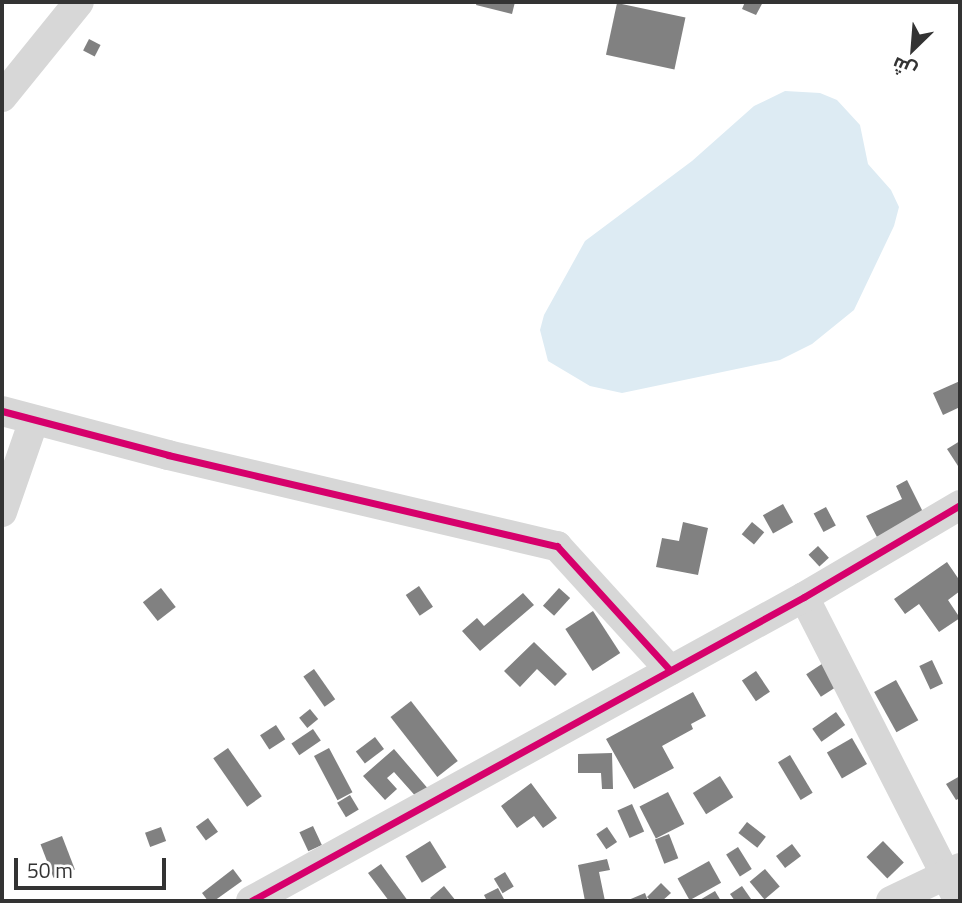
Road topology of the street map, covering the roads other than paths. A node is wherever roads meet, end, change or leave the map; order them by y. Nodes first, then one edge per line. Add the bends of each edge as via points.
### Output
1 (79, 2) edge
2 (2, 97) edge
3 (2, 411) edge
4 (34, 419) junction
5 (960, 505) edge
6 (2, 512) edge
7 (804, 597) junction
8 (670, 670) junction
9 (953, 871) edge
10 (251, 901) edge
11 (891, 901) edge
12 (959, 901) edge

1 - 2 street
3 - 4 street
4 - 6 street
4 - 8 street via 557,547
5 - 7 street
7 - 8 street
7 - 9 street
8 - 10 street
9 - 11 street
9 - 12 street

